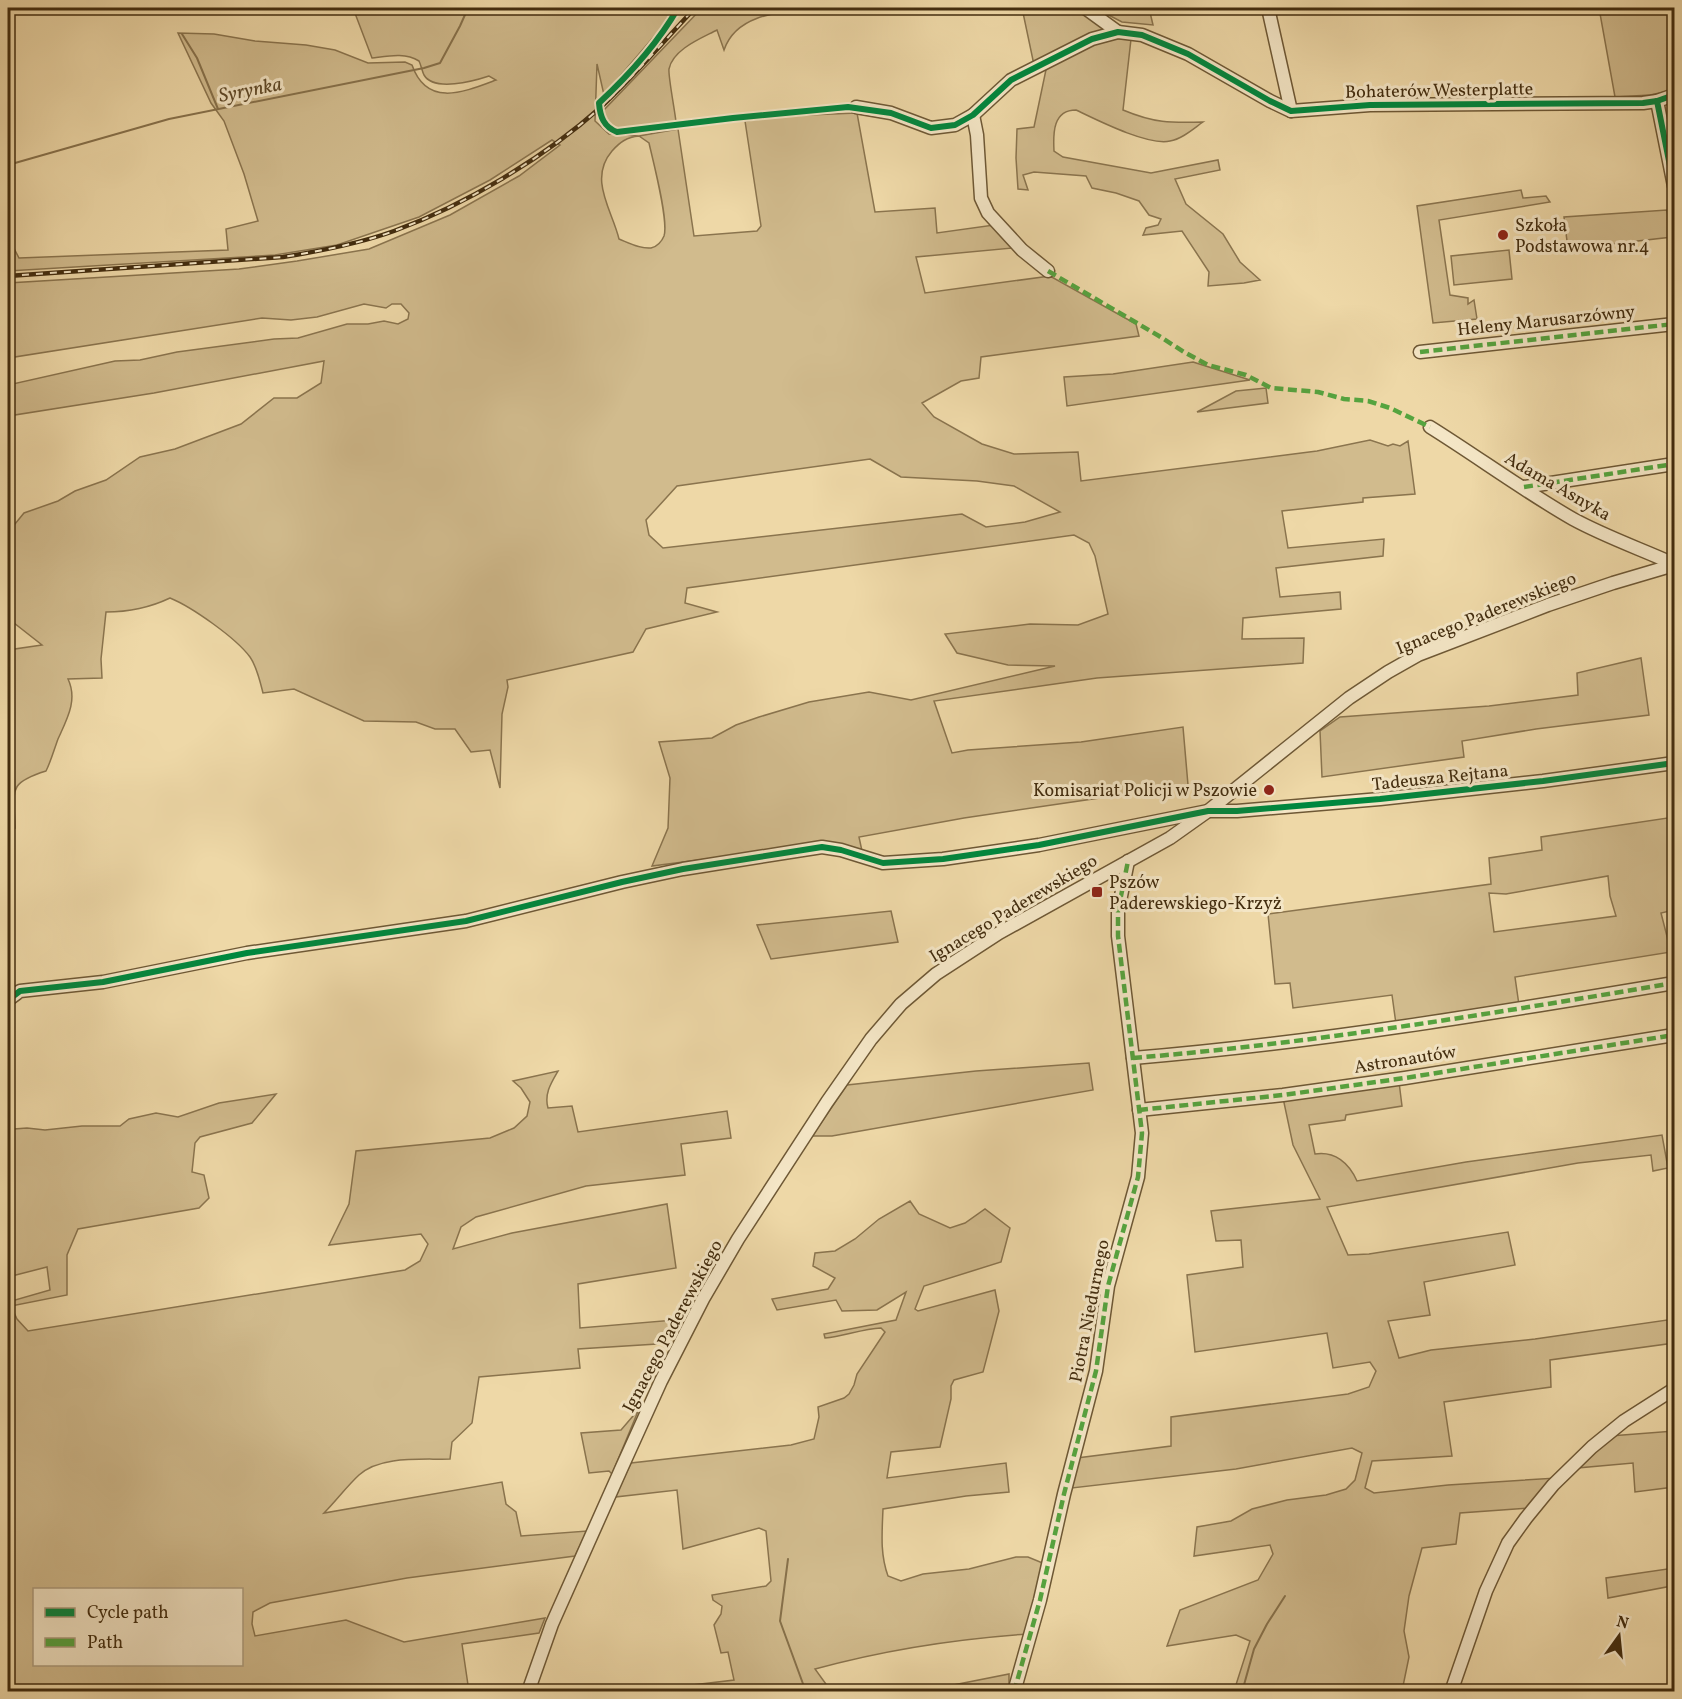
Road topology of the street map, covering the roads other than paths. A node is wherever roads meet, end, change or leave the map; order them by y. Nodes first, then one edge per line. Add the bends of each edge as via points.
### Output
1 (1085, 8) edge
2 (1268, 8) edge
3 (1118, 32) junction
4 (1674, 95) edge
5 (1657, 101) junction
6 (856, 107) dead end
7 (1291, 111) junction
8 (973, 115) junction
9 (1674, 186) edge
10 (1048, 271) dead end
11 (1674, 324) edge
12 (1420, 352) dead end
13 (1430, 427) dead end
14 (1674, 464) edge
15 (1524, 487) junction
16 (1674, 564) edge
17 (1674, 763) edge
18 (1208, 811) junction
19 (1128, 861) junction
20 (1674, 983) edge
21 (8, 1000) edge
22 (1674, 1035) edge
23 (1133, 1058) junction
24 (1139, 1110) junction
25 (1674, 1389) edge
26 (528, 1692) edge
27 (1014, 1692) edge
28 (1451, 1692) edge

1 - 3 street
2 - 7 street
3 - 7 street via 1142,35 1188,54
3 - 8 street via 1092,39 1011,80
4 - 5 street, Bohaterów Westerplatte
5 - 7 street, Bohaterów Westerplatte via 1370,105
5 - 9 street
6 - 8 street via 891,113 931,128 955,125
8 - 10 street via 981,198 988,213
11 - 12 street, Heleny Marusarzówny
13 - 15 street, Adama Asnyka
14 - 15 street
15 - 16 street, Adama Asnyka via 1571,518
16 - 18 street, Ignacego Paderewskiego via 1581,594 1418,656 1348,698
17 - 18 street, Tadeusza Rejtana via 1301,806
18 - 19 street, Ignacego Paderewskiego
18 - 21 street, Tadeusza Rejtana via 1039,845 943,859 883,864 822,847 622,882 466,921 247,953 103,982 20,991
19 - 23 street, Piotra Niedurnego via 1118,911 1118,936
19 - 26 street, Ignacego Paderewskiego via 957,960 901,1004 871,1039 738,1239 687,1328 552,1624
20 - 23 street via 1455,1020 1222,1051
22 - 24 street, Astronautów via 1254,1099
23 - 24 street, Piotra Niedurnego
24 - 27 street, Piotra Niedurnego via 1143,1139 1138,1177 1108,1286 1096,1371
25 - 28 street via 1592,1447 1526,1518 1508,1543 1486,1591

